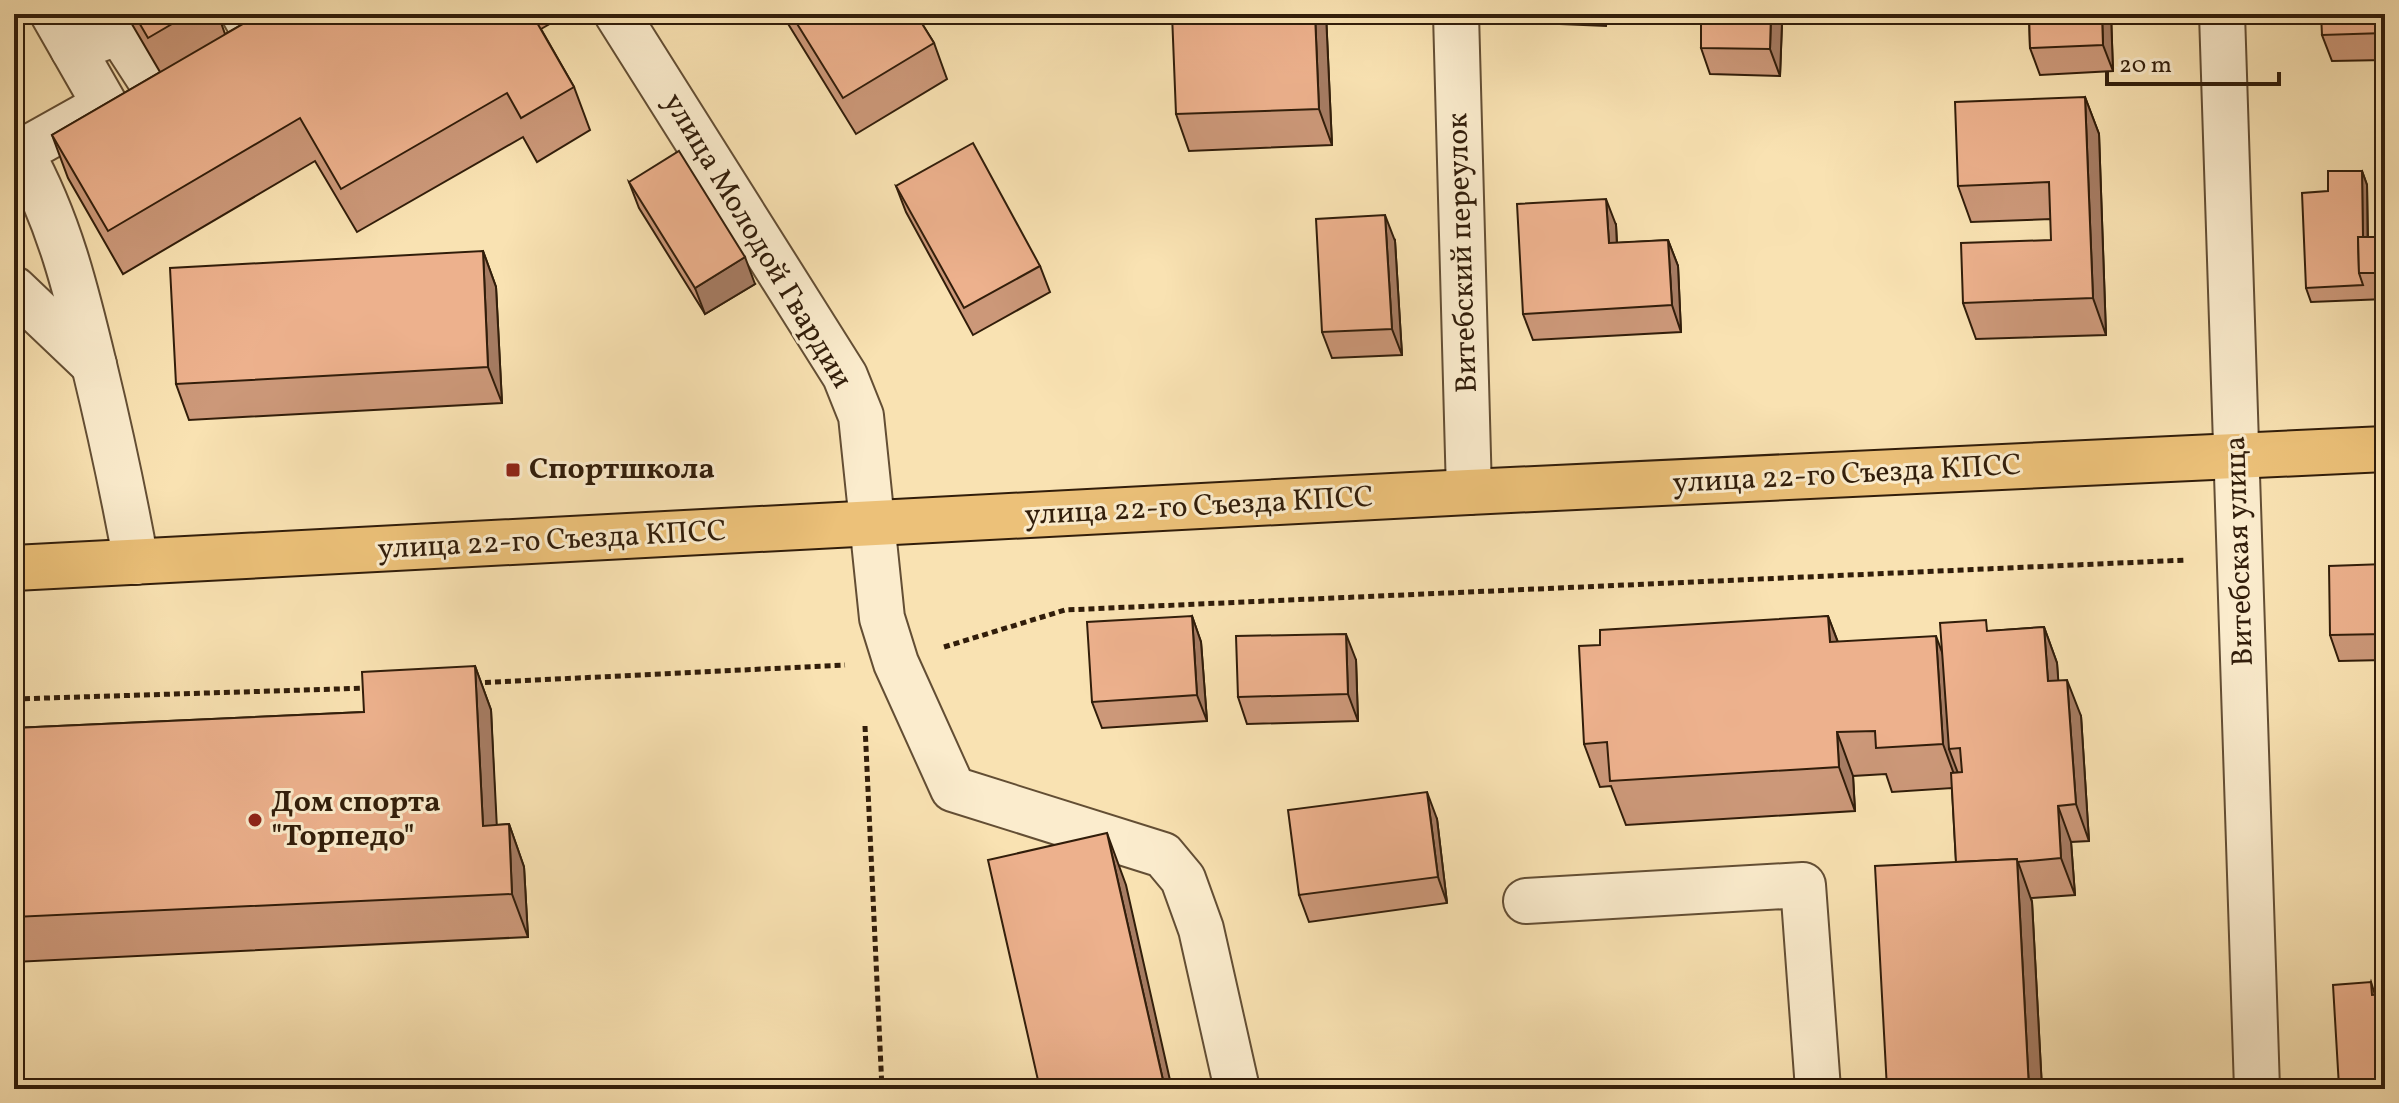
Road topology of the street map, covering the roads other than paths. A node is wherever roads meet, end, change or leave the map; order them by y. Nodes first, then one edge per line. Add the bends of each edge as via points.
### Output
1 (244, 14) edge
2 (617, 14) edge
3 (1456, 14) edge
4 (2222, 14) edge
5 (63, 32) edge
6 (14, 289) edge
7 (94, 365) junction
8 (2385, 449) edge
9 (2237, 457) junction
10 (1469, 492) junction
11 (875, 526) junction
12 (136, 562) junction
13 (14, 568) edge
14 (1526, 901) dead end
15 (1237, 1089) edge
16 (1818, 1089) edge
17 (2257, 1089) edge

1 - 5 street via 261,44 163,100 119,32
2 - 11 street, улица Молодой Гвардии via 845,376 861,416
3 - 10 street, Витебский переулок
4 - 9 street, Витебская улица
5 - 7 street via 105,105 21,152 42,190 76,283
6 - 7 street
7 - 12 street
8 - 9 main road, улица 22-го Съезда КПСС
9 - 10 main road, улица 22-го Съезда КПСС
9 - 17 street, Витебская улица
10 - 11 main road, улица 22-го Съезда КПСС
11 - 12 main road, улица 22-го Съезда КПСС
11 - 15 street, улица Молодой Гвардии via 882,618 896,663 953,789 1163,855 1183,879 1201,929
12 - 13 main road, улица 22-го Съезда КПСС
14 - 16 street via 1803,885

